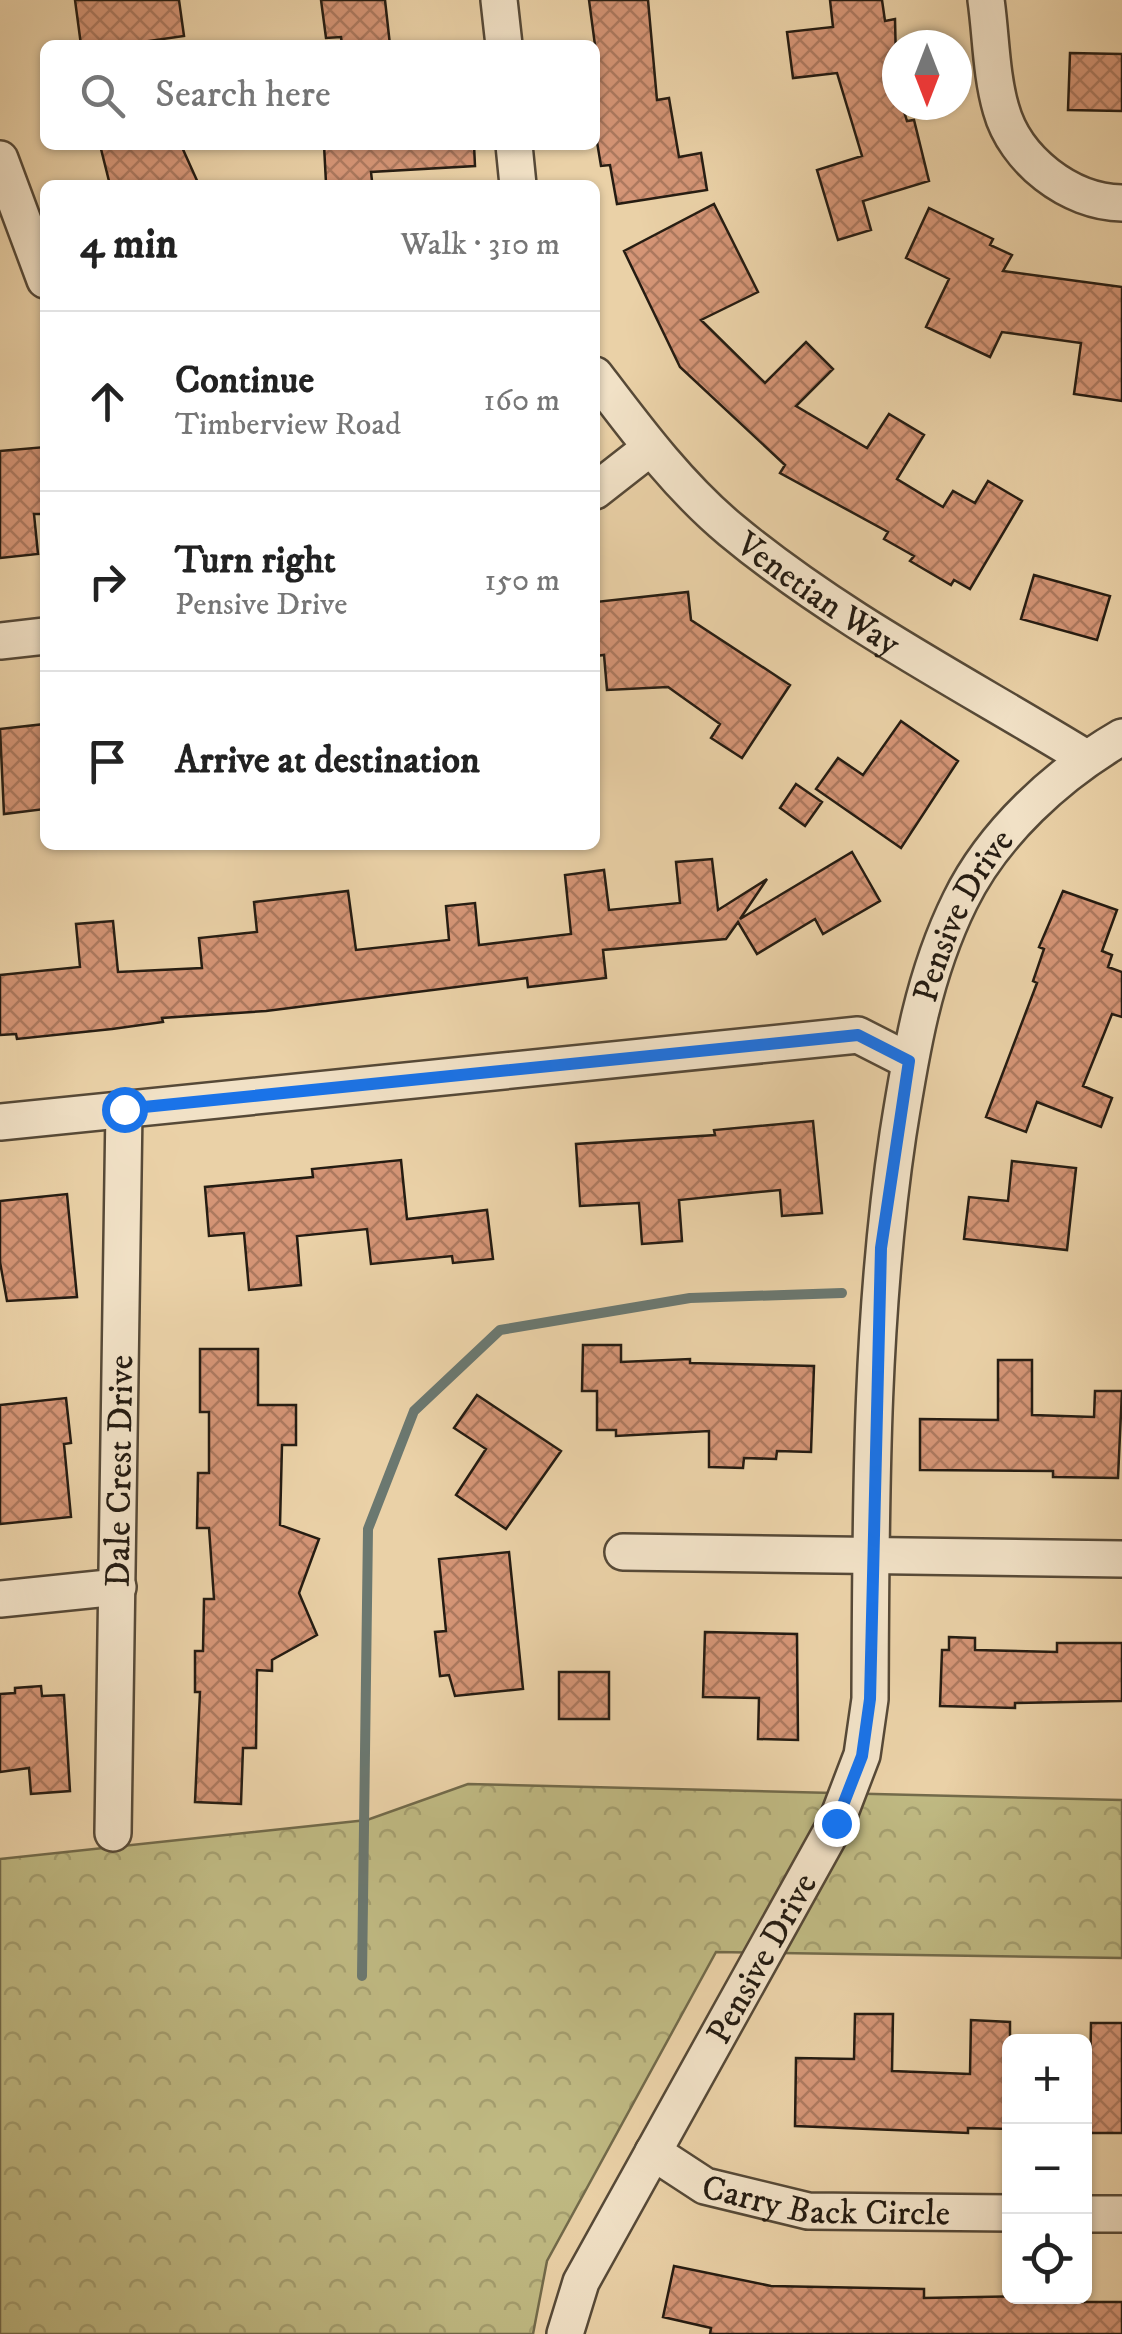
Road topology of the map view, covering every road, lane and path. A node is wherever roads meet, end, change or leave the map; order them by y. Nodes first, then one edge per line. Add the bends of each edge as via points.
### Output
1 (499, 0) edge
2 (986, 0) edge
3 (503, 40) edge
4 (514, 150) edge
5 (0, 159) edge
6 (518, 180) edge
7 (1122, 203) edge
8 (40, 267) edge
9 (600, 382) edge
10 (650, 448) junction
11 (600, 487) edge
12 (40, 637) edge
13 (0, 641) edge
14 (1122, 737) edge
15 (1086, 758) junction
16 (909, 1061) junction
17 (124, 1109) junction
18 (0, 1122) edge
19 (623, 1552) dead end
20 (871, 1557) junction
21 (1122, 1560) edge
22 (118, 1587) junction
23 (0, 1599) edge
24 (113, 1834) dead end
25 (654, 2152) junction
26 (1002, 2213) edge
27 (1092, 2214) edge
28 (1122, 2214) edge
29 (566, 2334) edge

1 - 3 street
2 - 7 street via 1001,110 1022,149 1055,184
4 - 6 street
5 - 8 street
9 - 10 street, Venetian Way
10 - 11 street
10 - 15 street, Venetian Way via 728,528 800,582
12 - 13 street
14 - 15 street, Pensive Drive
15 - 16 street, Pensive Drive via 1018,819 961,898 922,994
16 - 17 street via 858,1035
16 - 20 street, Pensive Drive via 881,1248
17 - 18 street
17 - 22 street, Dale Crest Drive
19 - 20 street
20 - 21 street
20 - 25 street, Pensive Drive via 870,1699 852,1792
22 - 23 street
22 - 24 street, Dale Crest Drive
25 - 26 street, Carry Back Circle via 705,2186 808,2211
25 - 29 street, Pensive Drive via 581,2282
27 - 28 street

